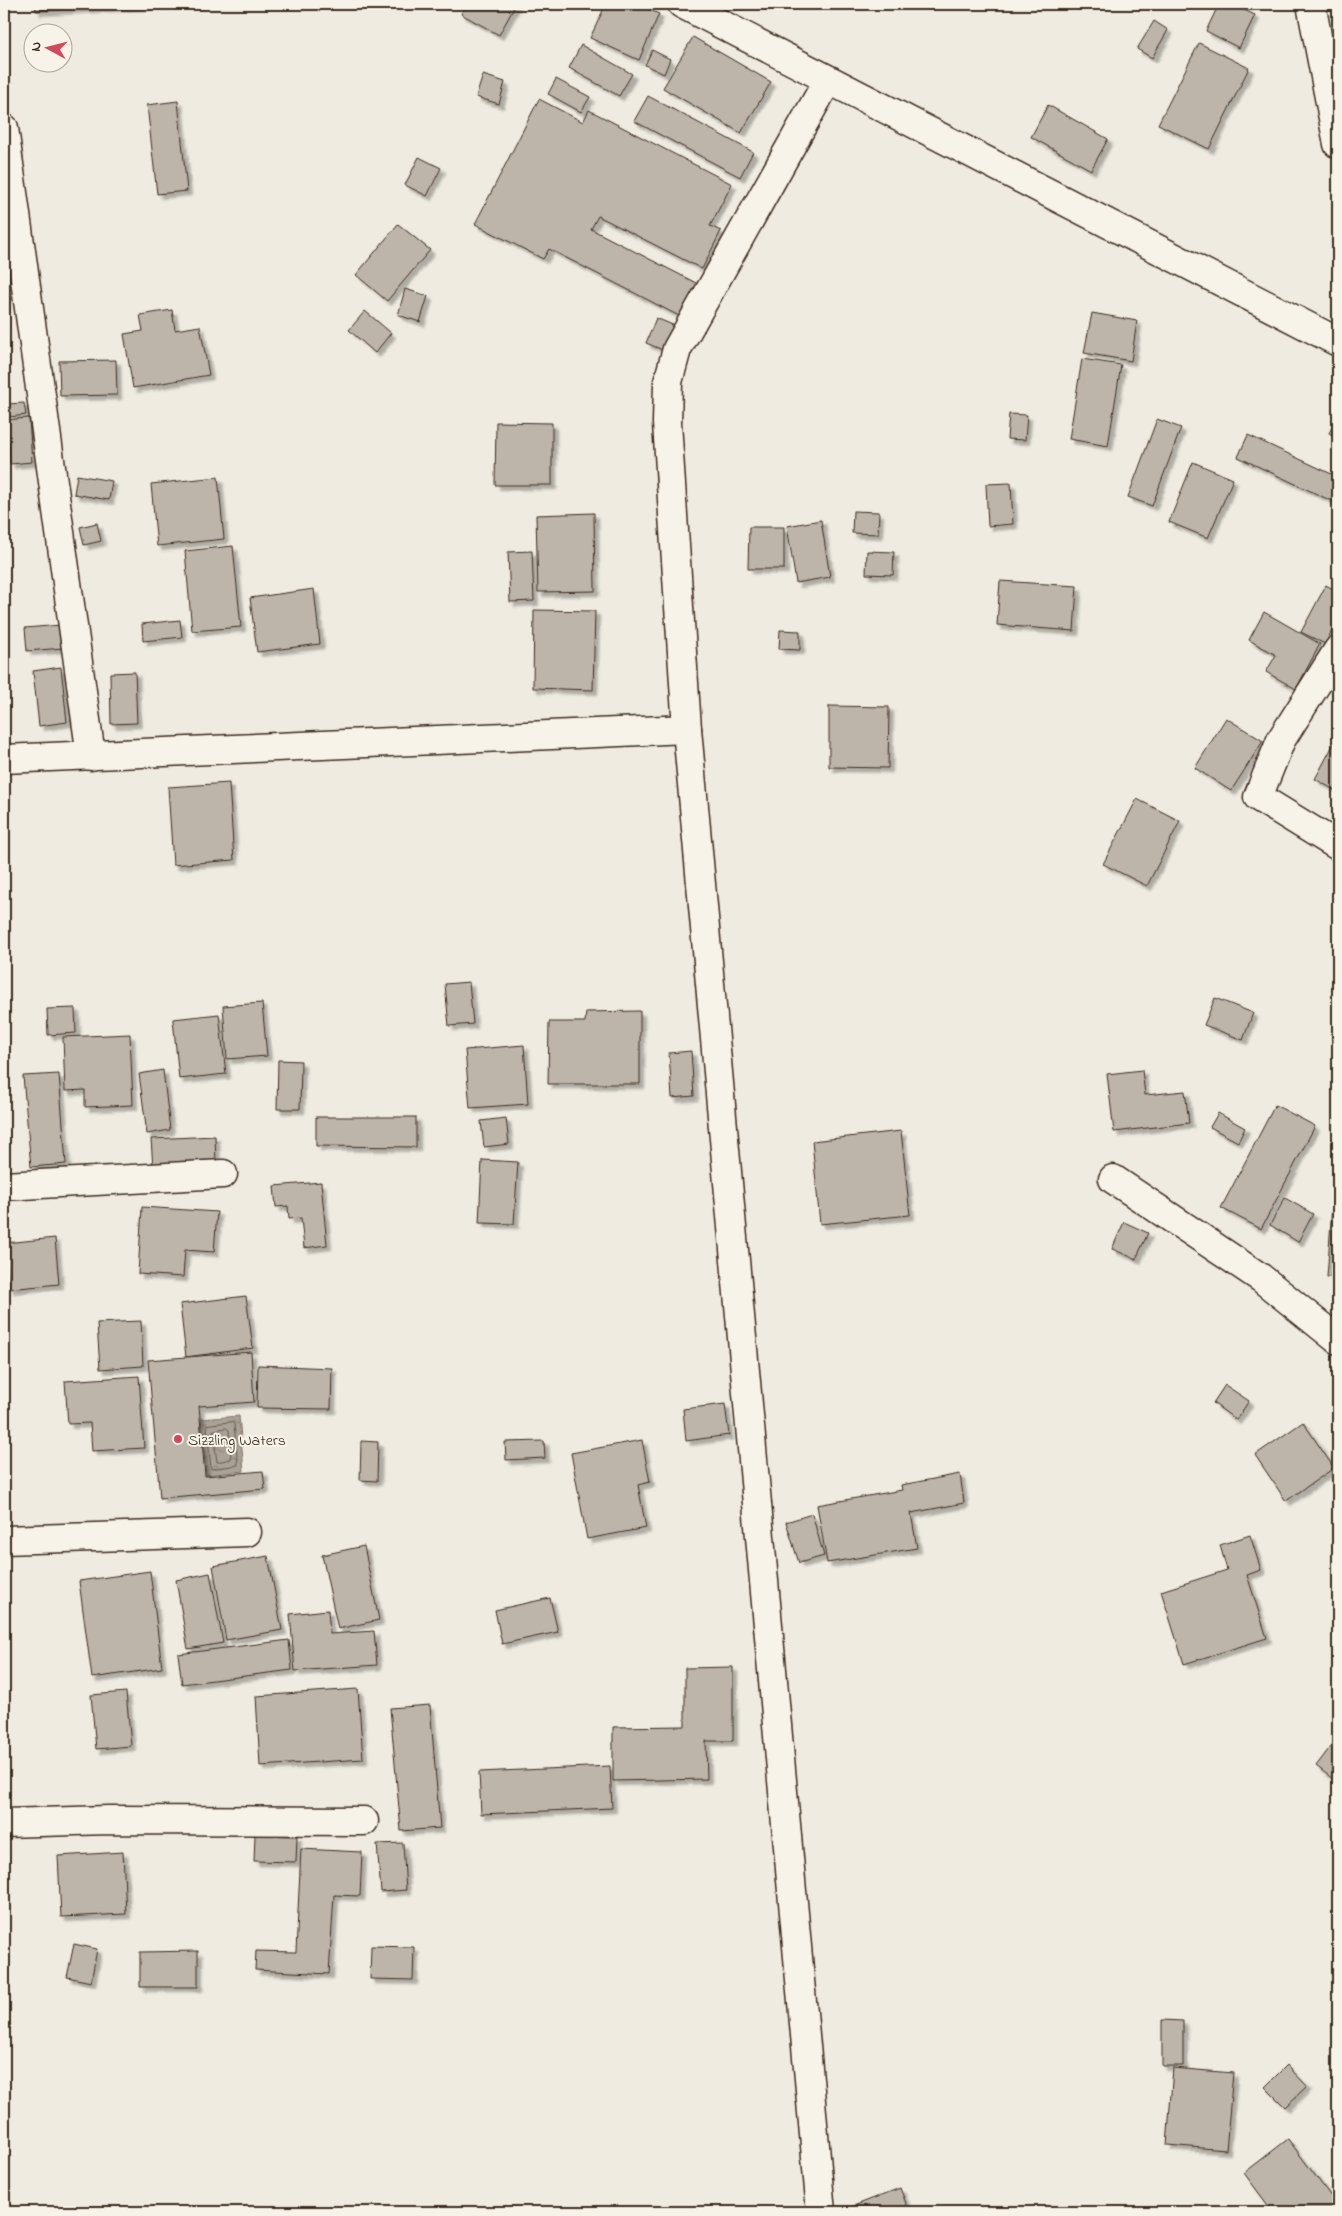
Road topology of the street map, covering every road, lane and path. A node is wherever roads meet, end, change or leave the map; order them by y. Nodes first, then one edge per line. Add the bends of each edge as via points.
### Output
1 (682, 4) edge
2 (1311, 4) edge
3 (828, 80) junction
4 (4, 128) edge
5 (1338, 144) edge
6 (1338, 342) edge
7 (1338, 650) edge
8 (687, 729) junction
9 (90, 756) junction
10 (4, 759) edge
11 (1338, 846) edge
12 (222, 1174) dead end
13 (1113, 1179) dead end
14 (4, 1186) edge
15 (1338, 1340) edge
16 (247, 1532) dead end
17 (4, 1540) edge
18 (364, 1821) dead end
19 (4, 1823) edge
20 (821, 2212) edge

1 - 3 street
2 - 5 street
3 - 6 street
3 - 8 street via 677,349 668,382 667,423
4 - 9 street
7 - 11 street via 1282,740 1258,797
8 - 9 street
8 - 20 street
9 - 10 street
12 - 14 street
13 - 15 street via 1261,1278
16 - 17 street
18 - 19 street

